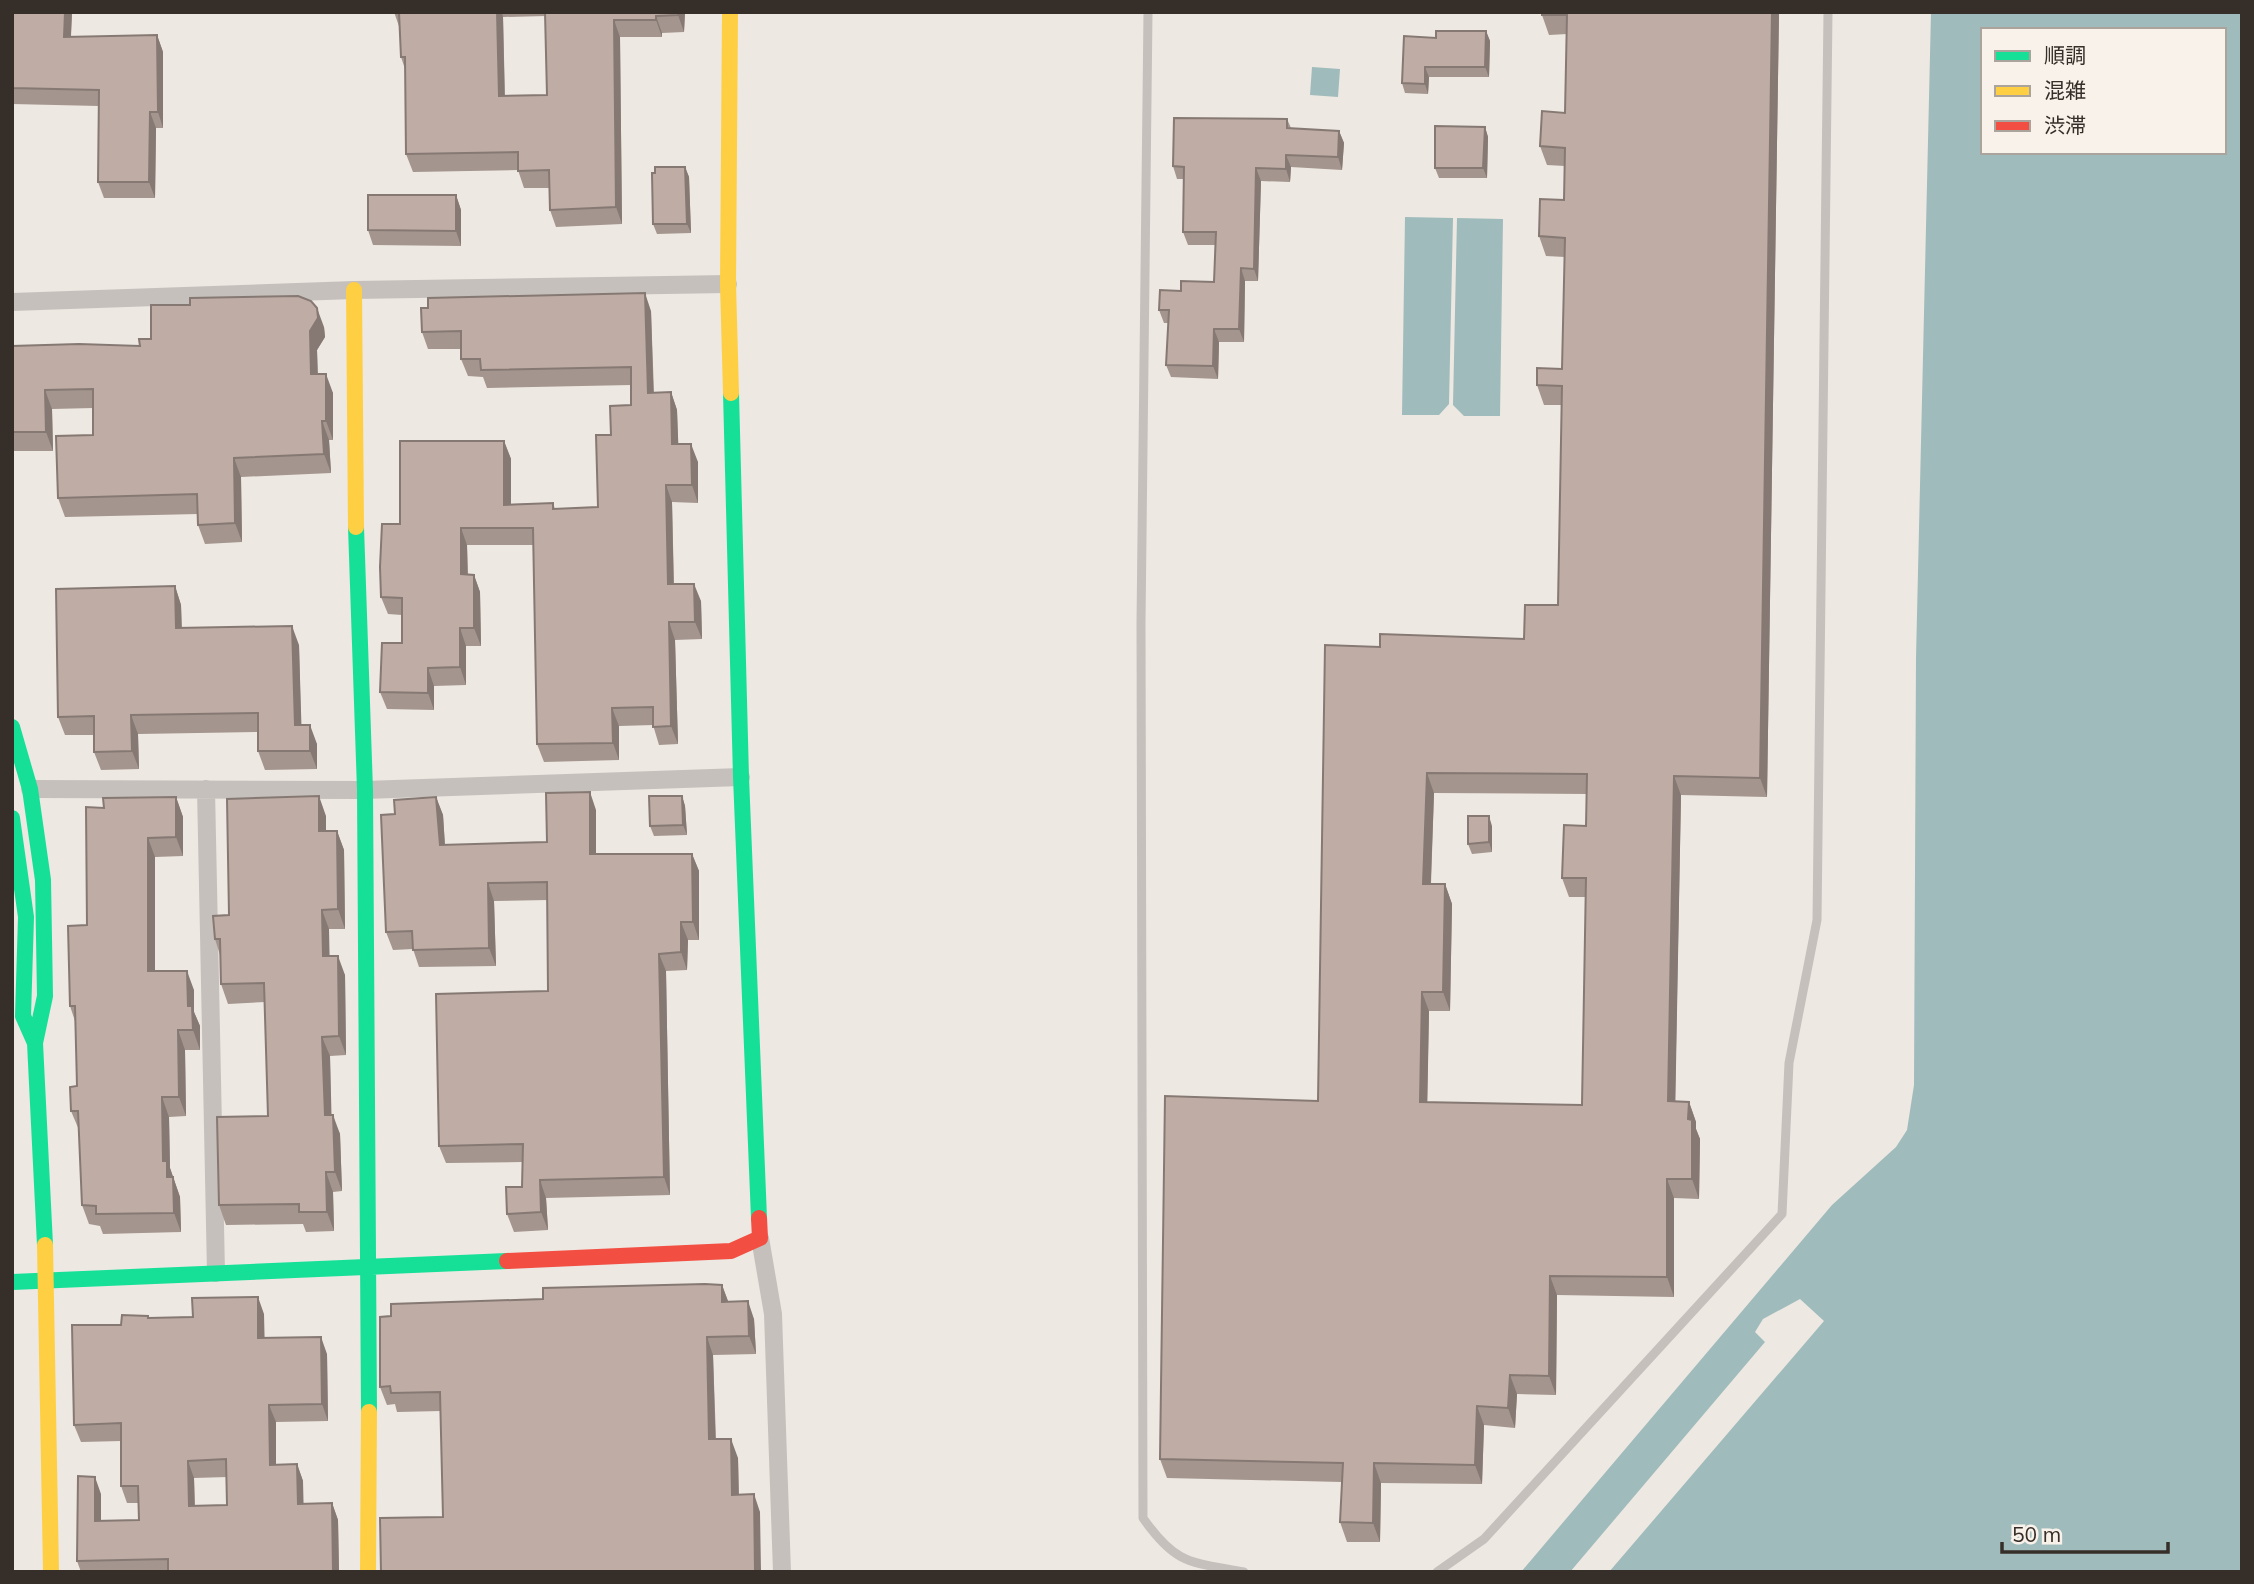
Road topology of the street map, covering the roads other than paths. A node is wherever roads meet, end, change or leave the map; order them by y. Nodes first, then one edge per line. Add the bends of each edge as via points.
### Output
1 (730, 12) edge
2 (1149, 12) edge
3 (1828, 12) edge
4 (728, 284) junction
5 (354, 290) junction
6 (12, 302) edge
7 (12, 727) edge
8 (741, 776) junction
9 (30, 789) junction
10 (206, 789) junction
11 (365, 790) junction
12 (12, 818) edge
13 (35, 1043) junction
14 (760, 1238) junction
15 (370, 1268) junction
16 (216, 1273) junction
17 (47, 1279) junction
18 (12, 1282) edge
19 (51, 1572) edge
20 (368, 1572) edge
21 (782, 1572) edge
22 (1244, 1572) edge
23 (1437, 1572) edge

1 - 4 street
2 - 22 lane via 1141,623 1143,1518 1163,1547 1190,1562
3 - 23 lane via 1816,920 1789,1063 1782,1214 1484,1539
4 - 5 street
4 - 8 street
5 - 6 street
5 - 11 street via 357,595
7 - 9 street
8 - 11 street
8 - 14 street
9 - 10 street
9 - 13 street via 43,880 45,996
10 - 11 street
10 - 16 street
11 - 15 street
12 - 13 street via 26,917 23,1016
13 - 17 street
14 - 15 street via 731,1251
14 - 21 street via 773,1314
15 - 16 street
15 - 20 street
16 - 17 street
17 - 18 street
17 - 19 street

